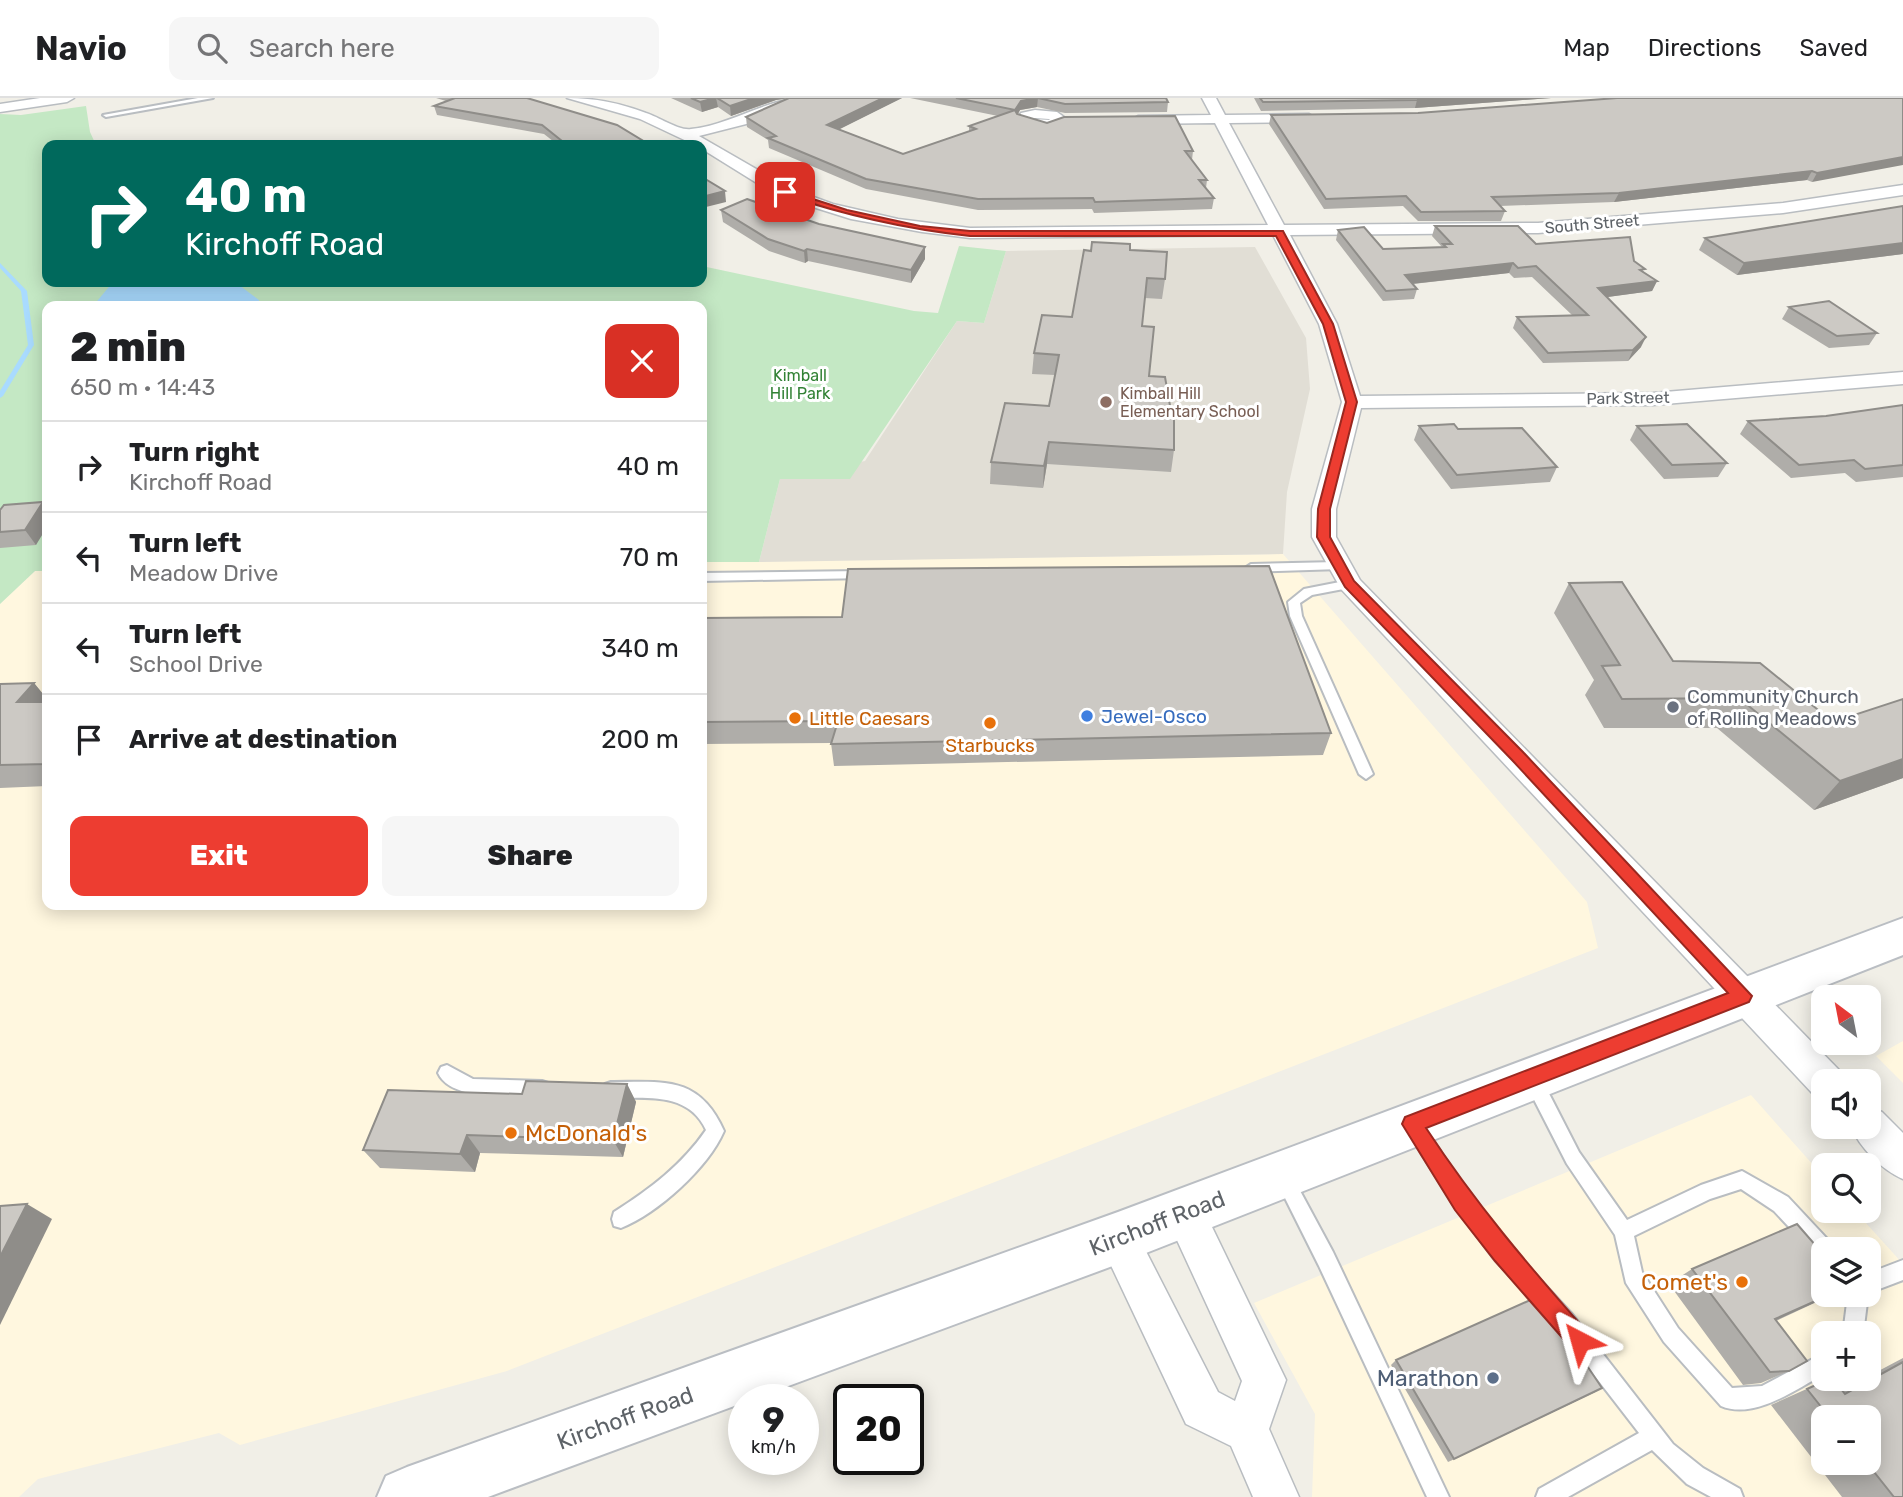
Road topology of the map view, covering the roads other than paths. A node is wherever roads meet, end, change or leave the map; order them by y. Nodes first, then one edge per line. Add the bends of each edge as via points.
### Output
1 (67, 98) edge
2 (210, 98) edge
3 (574, 98) edge
4 (798, 98) edge
5 (1209, 98) edge
6 (0, 108) edge
7 (106, 115) dead end
8 (1318, 117) edge
9 (1127, 120) edge
10 (1221, 120) junction
11 (687, 135) junction
12 (696, 140) edge
13 (707, 147) edge
14 (1903, 190) edge
15 (1279, 233) junction
16 (1903, 378) edge
17 (1352, 402) junction
18 (1235, 568) edge
19 (880, 574) edge
20 (1343, 575) junction
21 (707, 577) edge
22 (1366, 774) dead end
23 (1903, 936) edge
24 (1742, 996) junction
25 (1813, 1069) edge
26 (447, 1073) dead end
27 (1532, 1078) junction
28 (566, 1089) edge
29 (593, 1090) edge
30 (1412, 1124) junction
31 (1881, 1137) edge
32 (1903, 1160) edge
33 (1282, 1175) junction
34 (1184, 1212) junction
35 (621, 1219) dead end
36 (1624, 1231) junction
37 (1812, 1237) edge
38 (1118, 1238) junction
39 (1903, 1270) edge
40 (1881, 1278) edge
41 (1811, 1370) edge
42 (1247, 1430) junction
43 (1655, 1436) junction
44 (407, 1497) edge
45 (1276, 1497) edge
46 (1438, 1497) edge
47 (1547, 1497) edge
48 (1732, 1497) edge

1 - 6 street
2 - 7 lane
3 - 11 street, South Street via 642,114
4 - 11 street via 753,118
5 - 10 street
8 - 10 street
9 - 10 street
10 - 15 street
11 - 12 street, South Street
13 - 15 street, South Street via 785,192 845,212 920,228 1021,235
14 - 15 street, South Street via 1783,208 1538,228
15 - 17 street via 1328,324
16 - 17 street, Park Street via 1653,399
17 - 20 street via 1324,509 1324,537
18 - 20 lane
19 - 21 lane
20 - 22 lane via 1294,602 1296,616
20 - 24 street
23 - 24 main road, Kirchoff Road
24 - 25 street
24 - 27 main road, Kirchoff Road
26 - 28 lane via 471,1087
27 - 30 main road, Kirchoff Road
27 - 36 lane via 1573,1158
29 - 35 lane via 675,1092 697,1101 710,1113 715,1131 699,1157 673,1184
30 - 33 main road, Kirchoff Road
30 - 43 lane via 1502,1253 1564,1320
31 - 32 street
33 - 34 main road, Kirchoff Road
33 - 46 lane
34 - 38 main road, Kirchoff Road
34 - 42 street via 1264,1380
36 - 37 lane via 1707,1191 1742,1180 1781,1204
36 - 41 lane via 1633,1276 1671,1335 1728,1399 1764,1396
38 - 42 street via 1202,1408
38 - 44 main road, Kirchoff Road
39 - 40 lane
42 - 45 street
43 - 47 lane
43 - 48 lane via 1695,1476

